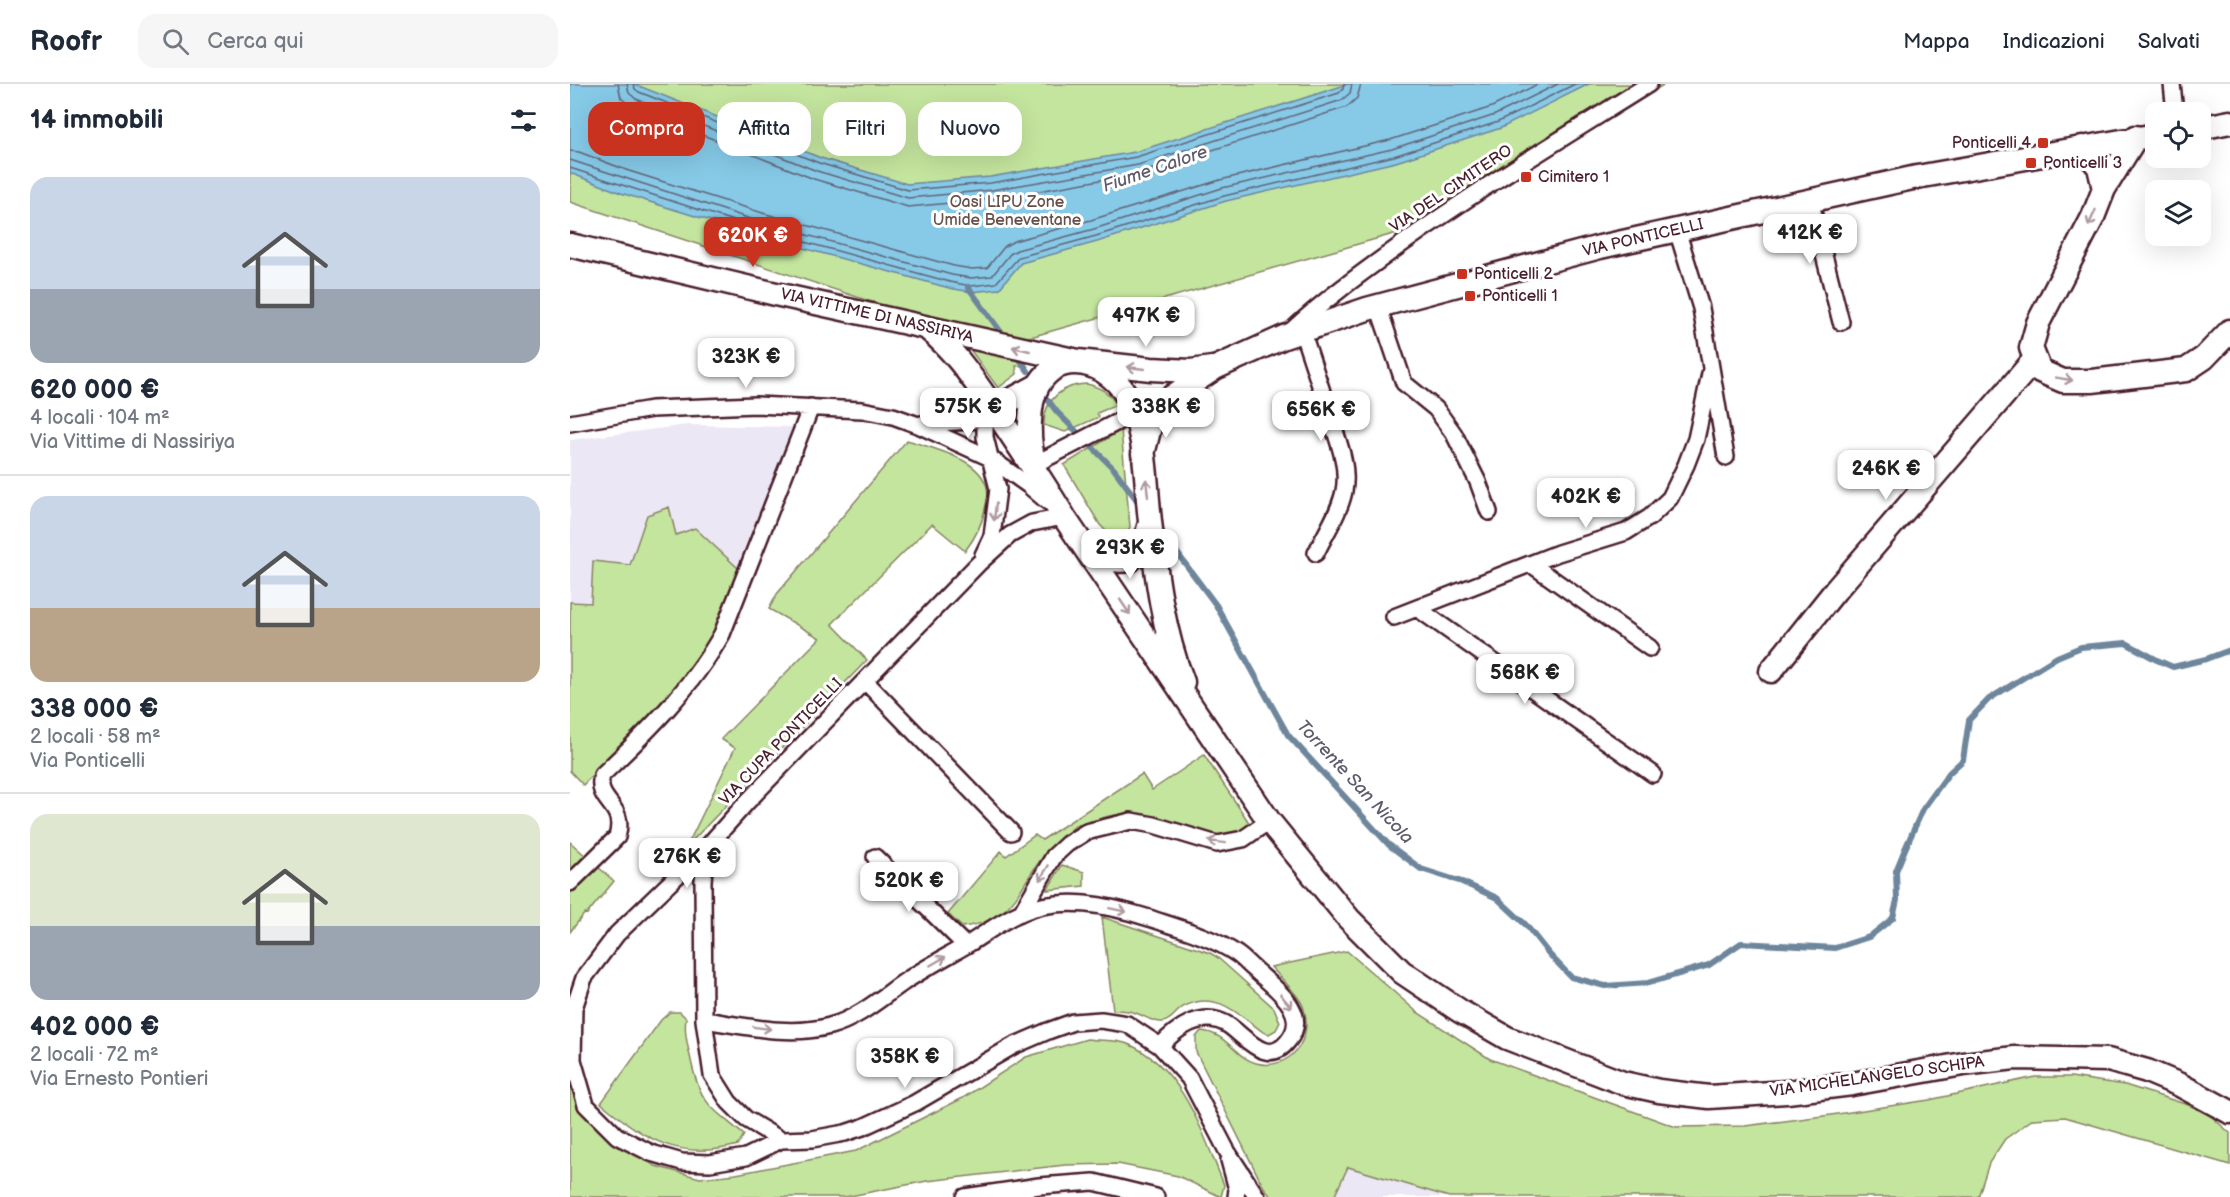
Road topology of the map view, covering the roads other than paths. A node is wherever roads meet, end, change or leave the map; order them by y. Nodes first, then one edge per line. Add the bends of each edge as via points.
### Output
1 (1649, 84) edge
2 (2172, 84) edge
3 (2174, 102) edge
4 (2230, 122) edge
5 (2211, 126) edge
6 (2145, 136) edge
7 (2145, 137) edge
8 (2082, 147) junction
9 (2104, 189) junction
10 (1810, 200) junction
11 (1677, 230) junction
12 (570, 245) edge
13 (1378, 306) junction
14 (1841, 322) dead end
15 (927, 328) junction
16 (2230, 331) edge
17 (1293, 334) junction
18 (2035, 358) junction
19 (1078, 361) junction
20 (1215, 368) junction
21 (1711, 369) junction
22 (1037, 386) junction
23 (812, 406) junction
24 (989, 412) junction
25 (1135, 413) junction
26 (570, 423) edge
27 (918, 424) junction
28 (1143, 454) junction
29 (1726, 457) dead end
30 (990, 458) junction
31 (1037, 469) junction
32 (1489, 512) dead end
33 (1064, 517) junction
34 (1150, 521) junction
35 (1081, 541) junction
36 (1316, 553) dead end
37 (979, 563) junction
38 (1532, 564) junction
39 (1417, 608) junction
40 (1394, 617) dead end
41 (1650, 648) dead end
42 (1771, 671) dead end
43 (865, 681) junction
44 (1197, 717) junction
45 (1653, 774) dead end
46 (1269, 821) junction
47 (1011, 832) dead end
48 (706, 848) junction
49 (875, 857) dead end
50 (570, 883) edge
51 (1021, 912) junction
52 (965, 945) junction
53 (704, 1020) junction
54 (1160, 1046) junction
55 (2230, 1112) edge
56 (781, 1140) junction
57 (1227, 1151) junction
58 (1255, 1195) edge
59 (965, 1197) edge
60 (1156, 1197) edge
61 (1236, 1197) edge

1 - 17 street, VIA DEL CIMITERO via 1511,168 1426,226 1322,302
2 - 3 street
4 - 5 main road
6 - 8 main road, VIA PONTICELLI
7 - 9 main road
8 - 9 main road via 2099,167
8 - 10 main road, VIA PONTICELLI
9 -> 18 main road via 2038,323 2031,348
10 - 11 main road, VIA PONTICELLI
10 - 14 street
11 - 13 main road, VIA PONTICELLI
11 - 21 street via 1701,308
12 - 15 main road, VIA VITTIME DI NASSIRIYA
13 - 17 main road, VIA PONTICELLI
13 - 32 street via 1404,383 1436,409 1454,434
19 -> 15 main road, VIA VITTIME DI NASSIRIYA
15 - 24 main road via 947,344
18 -> 16 main road via 2040,371 2063,381 2154,375 2186,370
17 - 20 main road, VIA PONTICELLI
17 - 36 street via 1337,436 1343,460 1344,490
18 - 42 main road
20 -> 19 main road, VIA PONTICELLI via 1151,369
19 - 22 main road via 1053,370
19 - 25 main road via 1115,380
20 - 28 main road, VIA PONTICELLI via 1161,404 1152,415
21 - 29 street
21 - 38 street via 1696,439 1670,498 1626,532
22 - 24 main road
22 - 31 main road via 1030,436
23 - 26 street via 652,409
23 - 27 street via 862,410
23 - 50 street via 722,634 708,660 680,693 602,775 600,788 617,812 619,830
24 - 27 street via 971,421
24 - 30 street via 984,437
24 - 31 main road
25 - 28 main road
25 - 31 street
27 - 30 street
34 -> 28 main road
30 - 33 street
30 -> 37 street via 998,489 996,514 992,536
31 - 33 main road
33 - 35 main road
33 - 37 street, VIA CUPA PONTICELLI via 1032,523 1010,535
34 - 35 main road via 1146,537 1130,560 1105,559
34 - 44 main road via 1168,629
35 -> 44 main road
37 - 43 street, VIA CUPA PONTICELLI
38 - 39 street
38 - 41 street
39 - 40 street
39 - 45 street
43 - 47 street
43 - 48 street, VIA CUPA PONTICELLI
44 - 46 main road, VIA MICHELANGELO SCHIPA
46 -> 51 street via 1243,839 1217,844 1131,821 1086,832 1054,856
46 - 55 main road, VIA MICHELANGELO SCHIPA via 1349,920 1402,972 1507,1038 1623,1083 1709,1096 1851,1084 2004,1059 2108,1060 2180,1085
48 - 53 street
48 - 56 street, VIA CUPA PONTICELLI via 618,934 584,978 574,1008 573,1060 586,1105 618,1136 651,1153 682,1162 710,1162 746,1157
49 - 52 street
51 - 52 street
51 -> 54 street via 1056,904 1089,904 1126,911 1203,938 1236,954 1290,1003 1295,1014 1293,1034 1272,1051 1257,1048 1227,1024 1202,1019 1188,1023
53 -> 52 street via 804,1031 831,1026 858,1014
53 - 56 street via 711,1075 746,1119
54 - 56 street via 1127,1024 1101,1020 1073,1022 1013,1046 863,1127 845,1133
54 - 57 street via 1189,1078
57 - 58 street
57 - 61 street
59 - 60 street via 1094,1182

